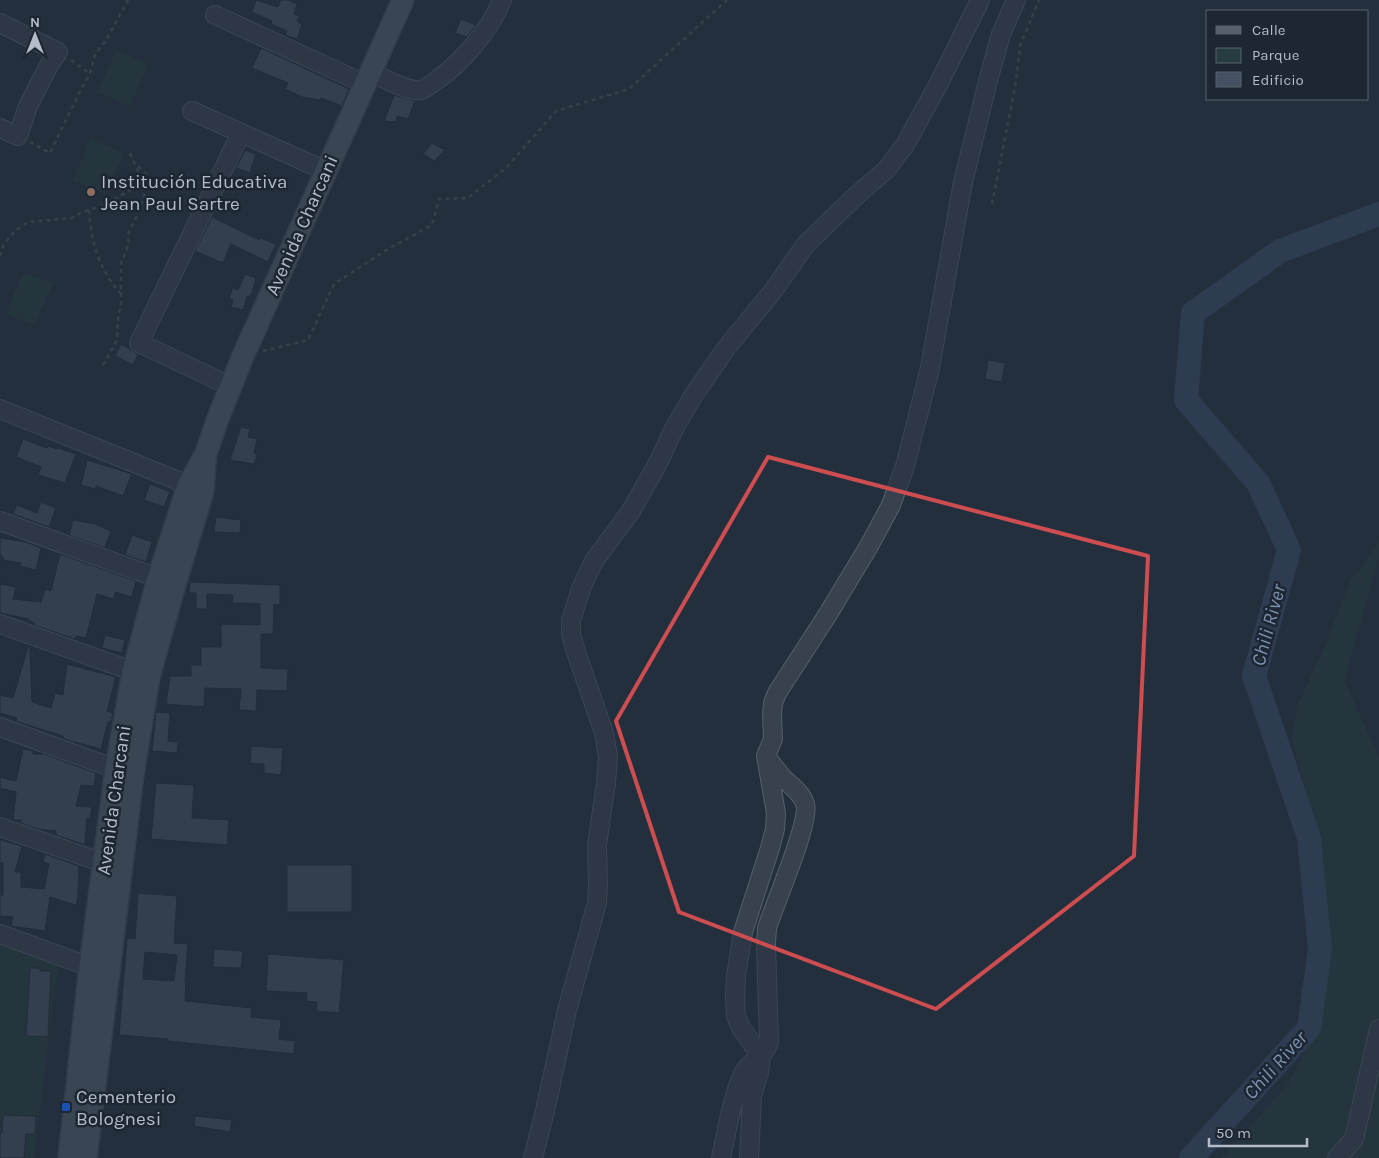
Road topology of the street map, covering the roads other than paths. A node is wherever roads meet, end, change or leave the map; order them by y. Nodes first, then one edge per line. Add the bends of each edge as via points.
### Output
1 (402, 0) edge
2 (502, 0) edge
3 (980, 0) edge
4 (1016, 0) edge
5 (215, 15) dead end
6 (0, 23) edge
7 (368, 78) junction
8 (192, 111) dead end
9 (0, 128) edge
10 (241, 133) junction
11 (326, 171) junction
12 (230, 386) junction
13 (0, 408) edge
14 (195, 488) junction
15 (0, 521) edge
16 (166, 581) junction
17 (0, 624) edge
18 (141, 674) junction
19 (0, 727) edge
20 (766, 756) junction
21 (124, 772) junction
22 (0, 827) edge
23 (112, 866) junction
24 (0, 934) edge
25 (99, 969) junction
26 (1379, 1029) edge
27 (761, 1056) junction
28 (69, 1158) edge
29 (86, 1158) edge
30 (533, 1158) edge
31 (721, 1158) edge
32 (749, 1158) edge
33 (1337, 1158) edge

1 - 7 main road, Avenida Charcani
2 - 7 street via 485,31 448,73 422,90
3 - 30 street via 905,145 886,170 806,244 727,347 674,427 631,511 594,561 574,605 571,620 576,652 604,733 608,757 597,845 597,903 567,1010
4 - 20 street via 988,77 966,173 930,368 905,466 891,505 869,546 777,692 772,716 774,738
5 - 7 street
6 - 9 street via 58,52 28,106 18,136
7 - 11 main road, Avenida Charcani
8 - 10 street
10 - 11 street
10 - 12 street via 139,343
11 - 12 main road, Avenida Charcani
12 - 14 main road, Avenida Charcani
13 - 14 street
14 - 16 main road, Avenida Charcani
15 - 16 street
16 - 18 main road, Avenida Charcani
17 - 18 street
18 - 21 main road, Avenida Charcani
19 - 21 street
20 - 27 street via 776,813 775,828 743,932 735,999 741,1028
20 - 27 street via 798,792 807,810 768,928 769,1043
21 - 23 main road, Avenida Charcani
22 - 23 street
23 - 25 main road, Avenida Charcani
24 - 25 street
25 - 28 main road, Avenida Charcani
25 - 29 main road, Avenida Charcani
26 - 33 street via 1354,1139
27 - 31 street via 751,1063 740,1083
27 - 32 street via 752,1096

